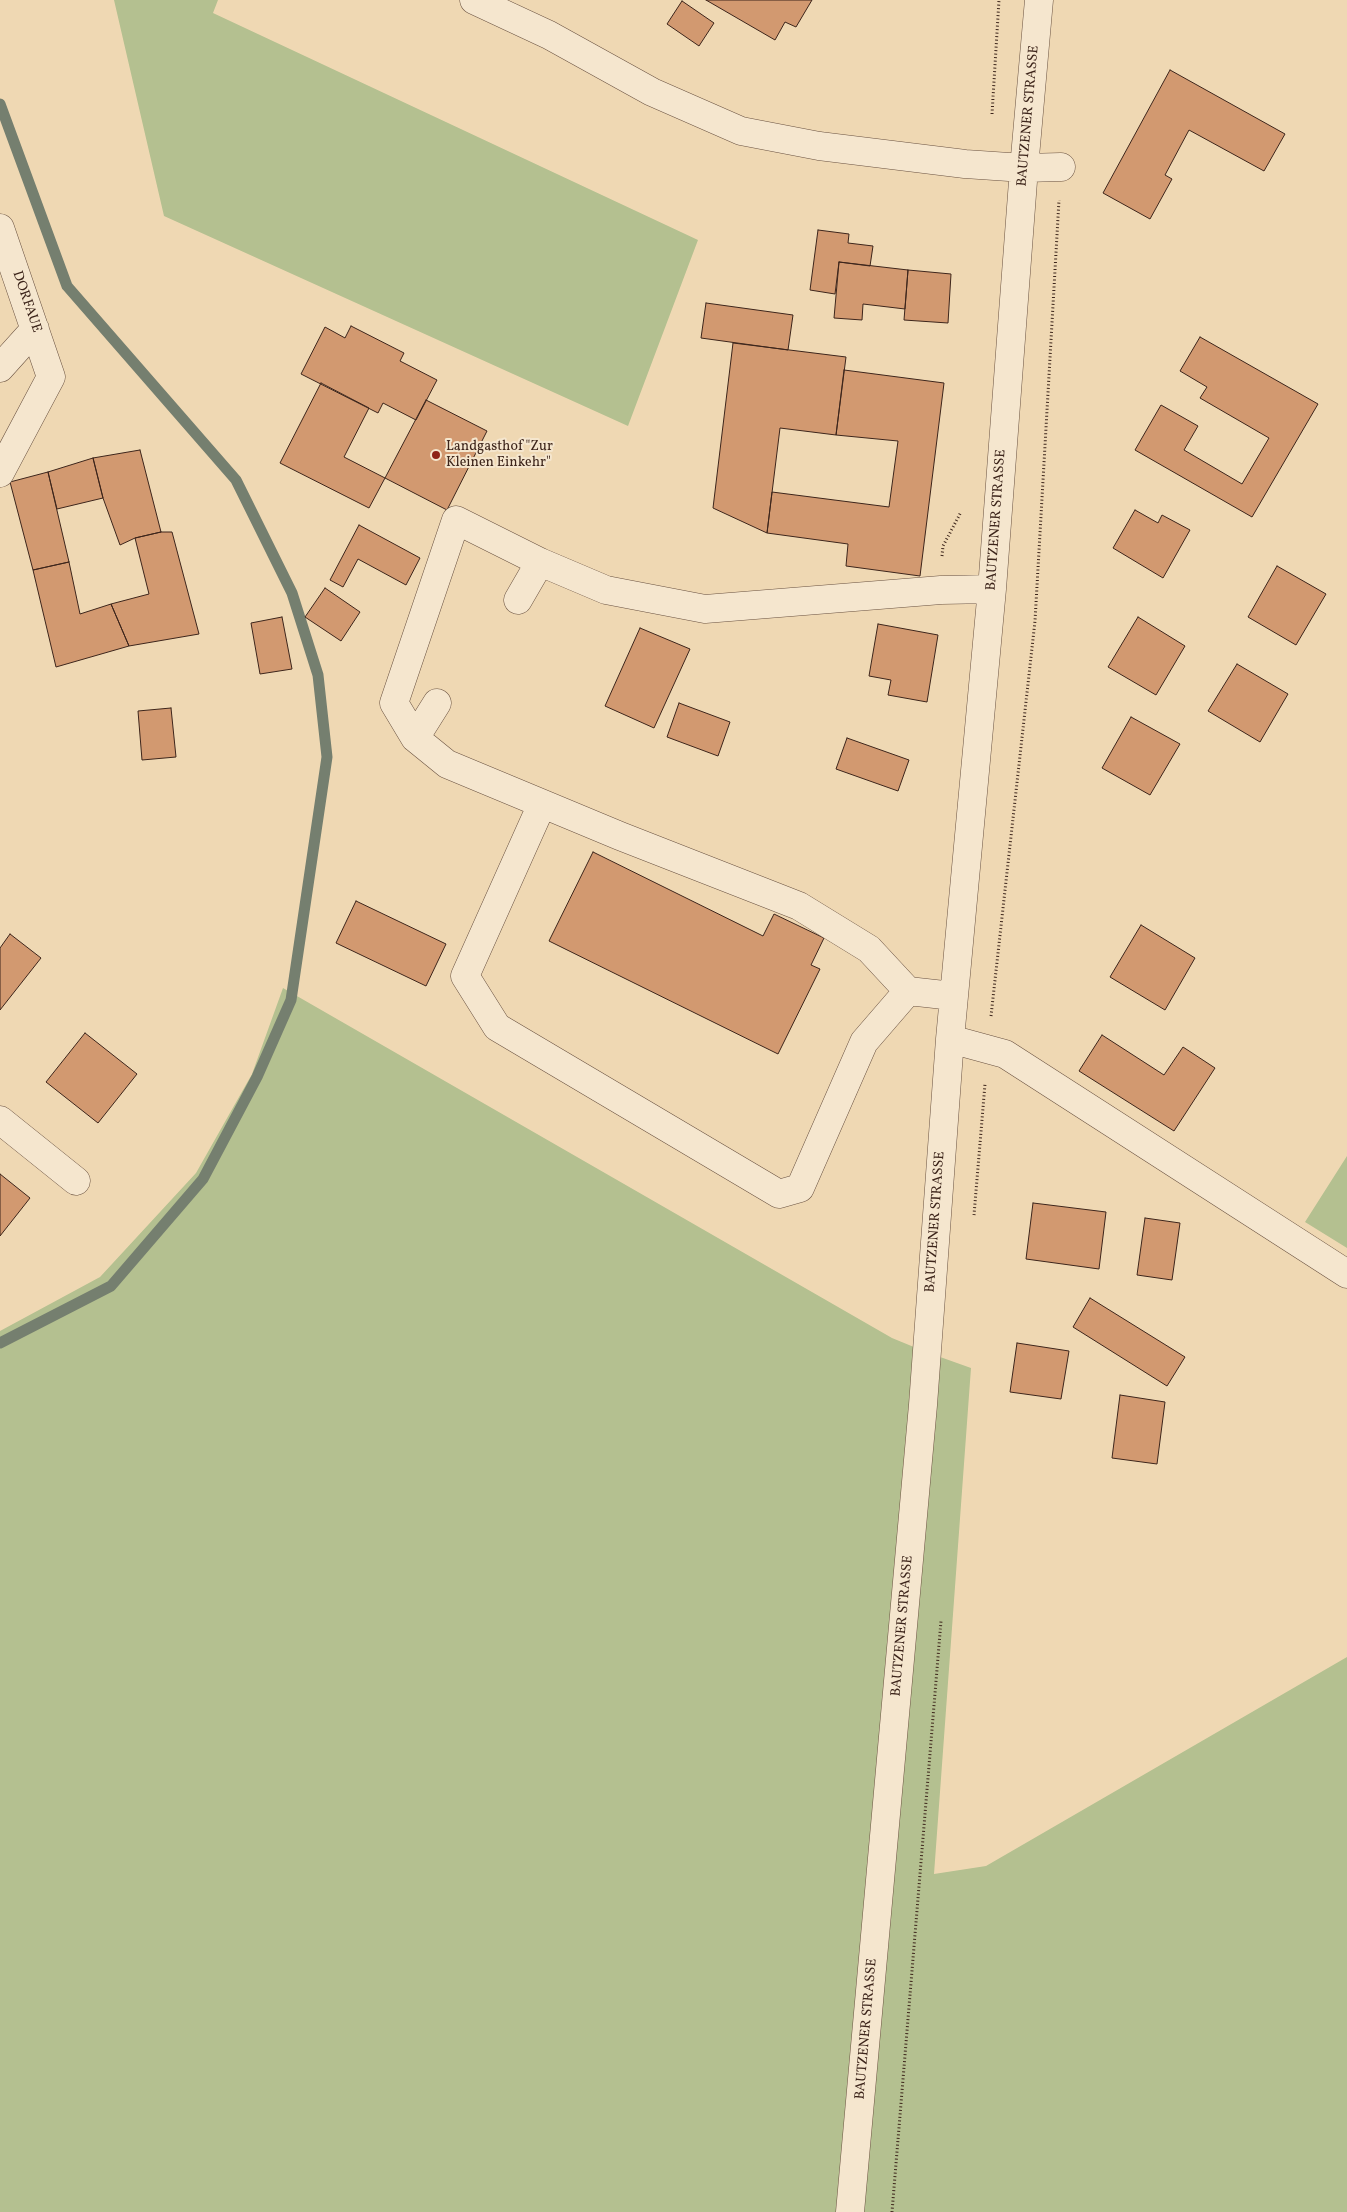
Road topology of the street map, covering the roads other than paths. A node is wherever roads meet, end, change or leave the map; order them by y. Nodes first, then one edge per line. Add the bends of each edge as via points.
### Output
1 (474, 0) edge
2 (1039, 0) edge
3 (1061, 167) road end
4 (1024, 168) junction
5 (0, 229) edge
6 (35, 329) junction
7 (0, 368) edge
8 (0, 473) edge
9 (540, 562) junction
10 (992, 588) junction
11 (518, 600) dead end
12 (437, 703) dead end
13 (415, 738) junction
14 (542, 804) junction
15 (908, 990) junction
16 (954, 996) junction
17 (950, 1039) junction
18 (0, 1120) edge
19 (76, 1182) dead end
20 (1347, 1274) edge
21 (850, 2212) edge

1 - 4 street via 549,35 652,92 741,130 819,146
2 - 4 street, BAUTZENER STRASSE
3 - 4 street
4 - 10 street, BAUTZENER STRASSE
5 - 6 street, DORFAUE
6 - 7 street
6 - 8 street, DORFAUE via 51,377
9 - 10 street via 606,590 705,609
9 - 11 street
9 - 13 street via 456,520 394,703
10 - 16 street, BAUTZENER STRASSE
12 - 13 street
13 - 14 street via 447,764
14 - 15 street via 799,906 869,949
14 - 15 street via 465,976 497,1027 779,1194 800,1188 864,1042
15 - 16 street
16 - 17 street, BAUTZENER STRASSE
17 - 20 street via 1006,1054
17 - 21 street, BAUTZENER STRASSE via 923,1405
18 - 19 street

